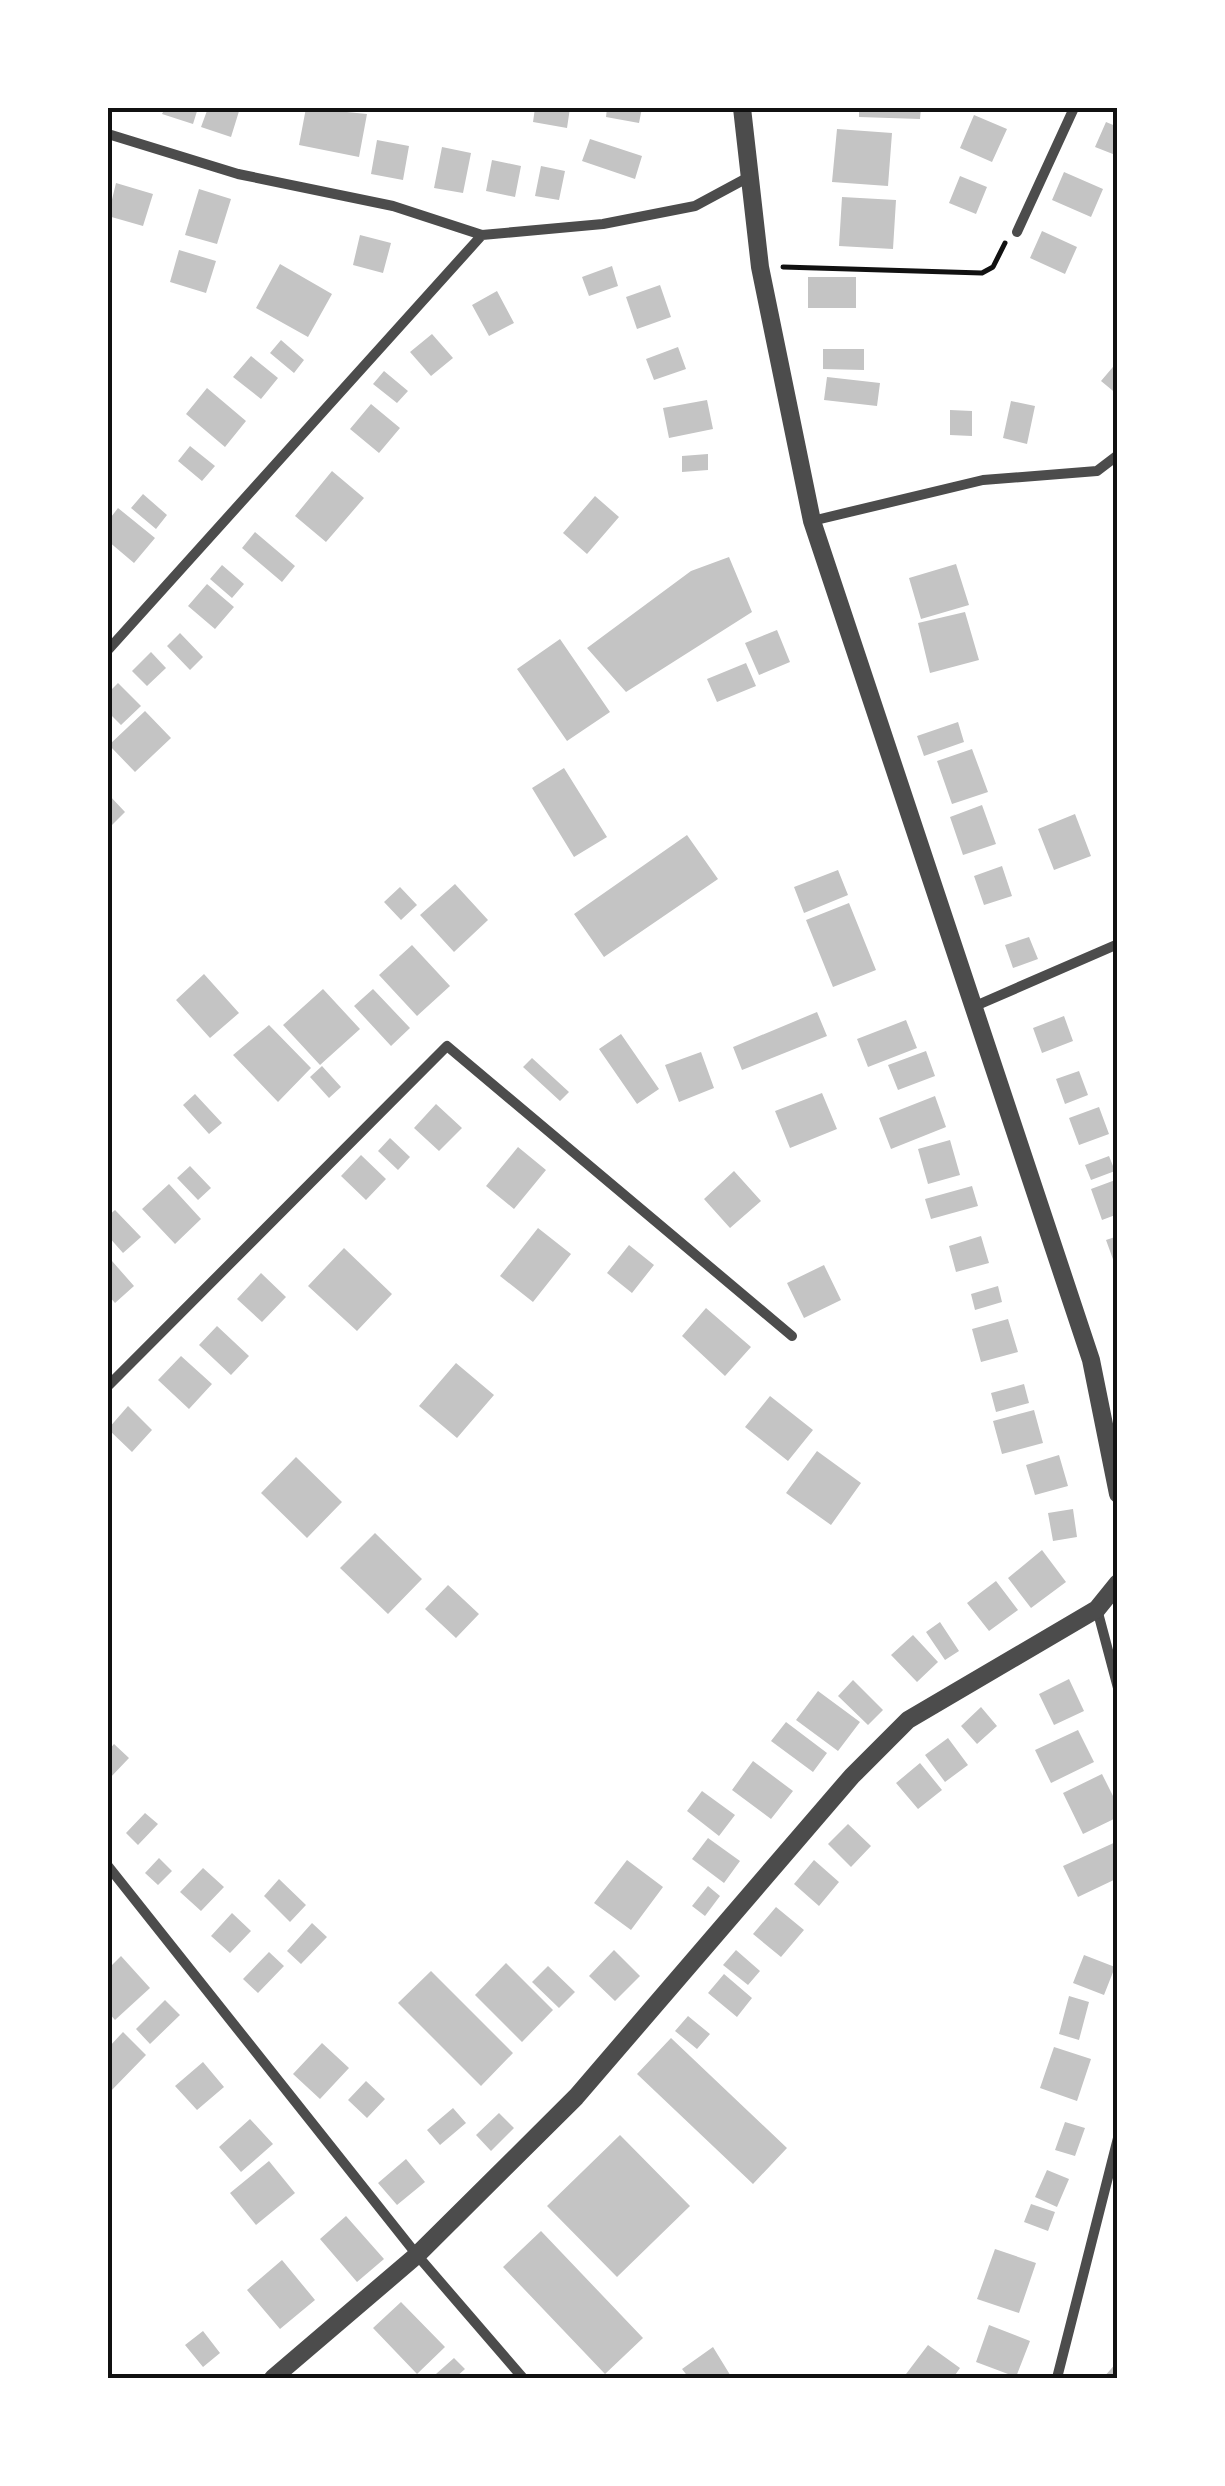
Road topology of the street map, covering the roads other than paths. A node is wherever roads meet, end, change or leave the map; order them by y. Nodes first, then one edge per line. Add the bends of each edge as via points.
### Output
1 (742, 108) edge
2 (1074, 108) edge
3 (108, 134) edge
4 (746, 178) junction
5 (1017, 232) road end
6 (482, 234) junction
7 (1118, 455) edge
8 (812, 521) junction
9 (108, 650) edge
10 (1118, 944) edge
11 (973, 1007) junction
12 (792, 1336) dead end
13 (108, 1386) edge
14 (1118, 1494) edge
15 (1118, 1583) edge
16 (1096, 1609) junction
17 (1118, 1688) edge
18 (108, 1866) edge
19 (1118, 2138) edge
20 (417, 2255) junction
21 (274, 2378) edge
22 (523, 2378) edge
23 (1057, 2378) edge

1 - 4 street
2 - 5 street
3 - 6 street via 238,174 393,206
4 - 6 street via 695,206 602,224
4 - 8 street
6 - 9 street
7 - 8 street via 1096,471 983,480
8 - 11 street
10 - 11 street
11 - 14 street via 1091,1360
12 - 13 street via 447,1046
15 - 16 street
16 - 17 street
16 - 20 street via 908,1720 852,1776 576,2097
18 - 20 street
19 - 23 street
20 - 21 street
20 - 22 street

